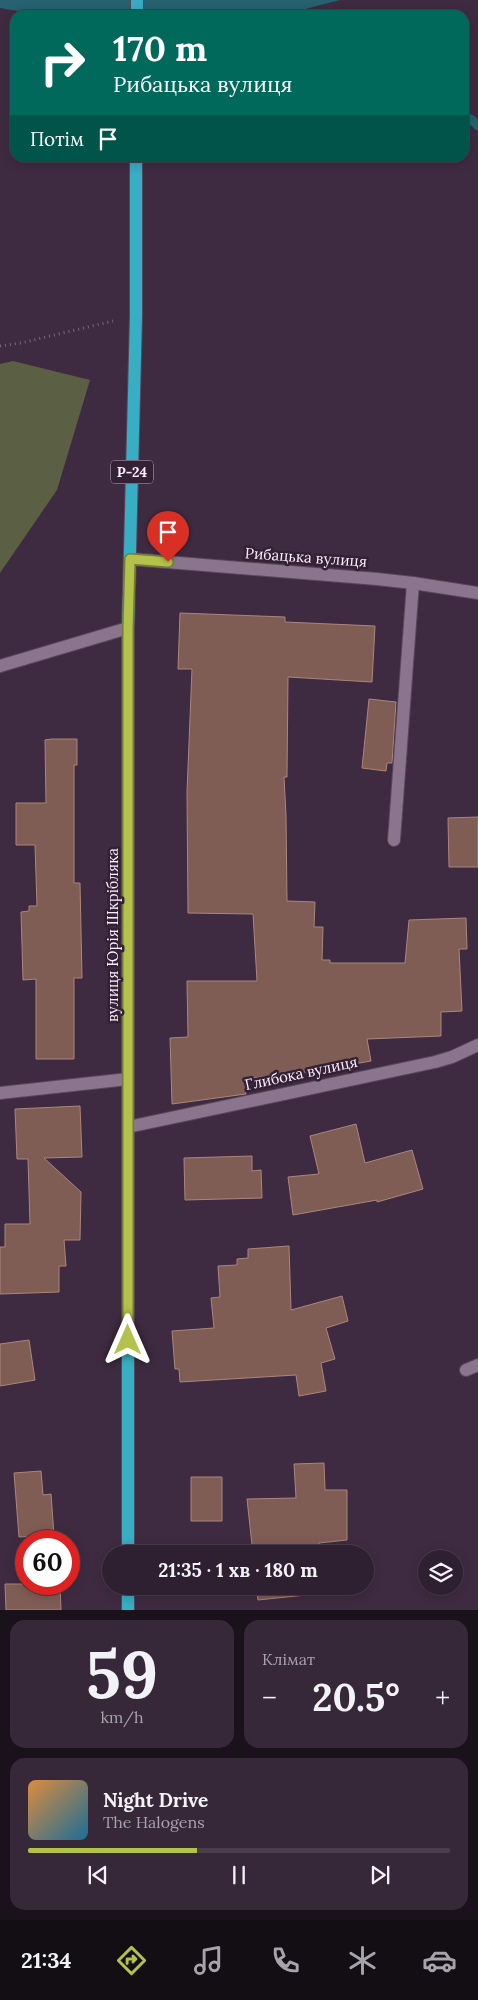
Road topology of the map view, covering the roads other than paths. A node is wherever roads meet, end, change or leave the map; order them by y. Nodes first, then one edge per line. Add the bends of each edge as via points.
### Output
1 (136, 162) edge
2 (130, 559) junction
3 (414, 582) junction
4 (478, 593) edge
5 (128, 628) junction
6 (0, 666) edge
7 (394, 840) dead end
8 (478, 1045) edge
9 (128, 1079) junction
10 (0, 1093) edge
11 (128, 1127) junction
12 (478, 1365) edge
13 (466, 1370) dead end
14 (128, 1545) edge
15 (128, 1595) edge
16 (128, 1610) edge

1 - 2 main road, вулиця Юрія Шкрібляка / Р-24
2 - 3 street, Рибацька вулиця
2 - 5 main road, вулиця Юрія Шкрібляка / Р-24
3 - 4 street, Рибацька вулиця
3 - 7 street
5 - 6 street
5 - 9 main road, вулиця Юрія Шкрібляка / Р-24
8 - 11 street, Глибока вулиця via 435,1062
9 - 10 street
9 - 11 main road, вулиця Юрія Шкрібляка / Р-24
11 - 14 main road, вулиця Юрія Шкрібляка / Р-24
12 - 13 street
15 - 16 main road

